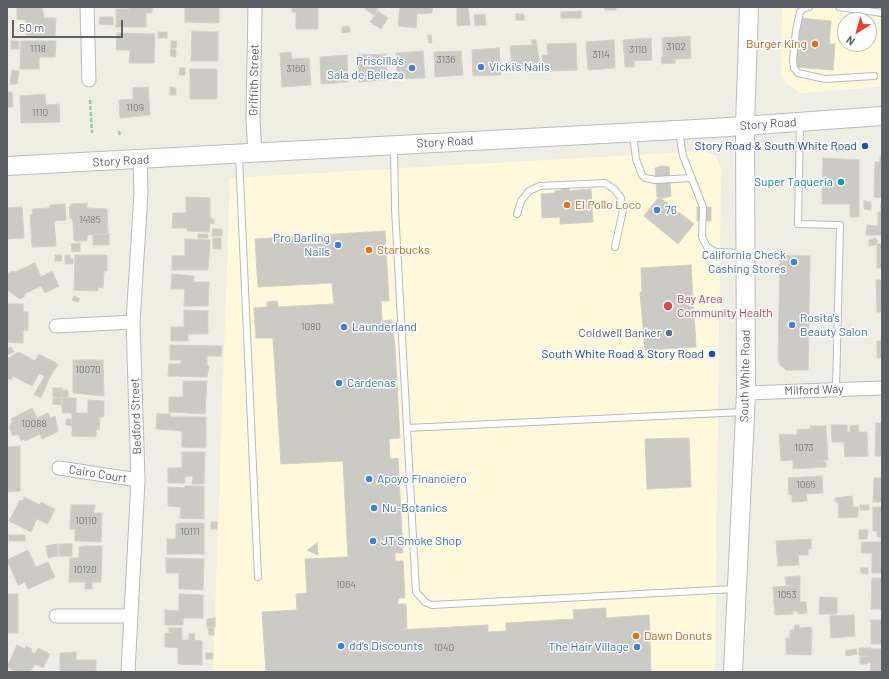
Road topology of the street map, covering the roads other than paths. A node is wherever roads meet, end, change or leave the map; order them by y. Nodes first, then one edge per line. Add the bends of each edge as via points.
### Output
1 (87, 7) edge
2 (255, 7) edge
3 (749, 7) edge
4 (809, 7) edge
5 (839, 7) edge
6 (882, 13) edge
7 (874, 76) dead end
8 (89, 80) dead end
9 (882, 116) edge
10 (800, 122) junction
11 (745, 125) junction
12 (679, 130) junction
13 (633, 132) junction
14 (394, 145) junction
15 (247, 154) junction
16 (140, 160) junction
17 (7, 166) edge
18 (692, 178) junction
19 (517, 214) dead end
20 (615, 247) dead end
21 (745, 253) junction
22 (133, 322) junction
23 (56, 326) dead end
24 (882, 388) edge
25 (836, 389) junction
26 (746, 393) junction
27 (745, 412) junction
28 (407, 428) junction
29 (59, 468) dead end
30 (138, 480) junction
31 (258, 577) dead end
32 (737, 589) junction
33 (56, 616) dead end
34 (130, 616) junction
35 (128, 672) edge
36 (733, 672) edge

1 - 8 street
2 - 15 street, Griffith Street via 253,120
3 - 11 main road, South White Road
4 - 7 lane via 800,12 796,30 793,60 798,73 825,79
5 - 6 lane
9 - 10 main road, Story Road
10 - 11 main road, Story Road
10 - 25 lane via 798,224 840,225
11 - 12 main road, Story Road
11 - 21 main road, South White Road
12 - 13 main road, Story Road
12 - 18 lane via 683,156
13 - 14 main road, Story Road
13 - 18 lane via 636,158 645,178
14 - 15 main road, Story Road
14 - 28 lane
15 - 16 main road, Story Road
15 - 31 lane
16 - 17 main road, Story Road
16 - 22 street, Bedford Street via 141,193
18 - 21 lane via 703,207 702,238 707,247 716,252
19 - 20 lane via 521,201 529,192 540,186 605,183 621,198 623,210
21 - 26 main road, South White Road
22 - 23 street
22 - 30 street, Bedford Street
24 - 25 street, Milford Way
25 - 26 street, Milford Way
26 - 27 main road, South White Road
27 - 28 lane
27 - 32 main road, South White Road
28 - 32 lane via 416,592 425,602 432,605
29 - 30 street, Cairo Court
30 - 34 street, Bedford Street
32 - 36 main road, South White Road
33 - 34 street
34 - 35 street, Bedford Street

